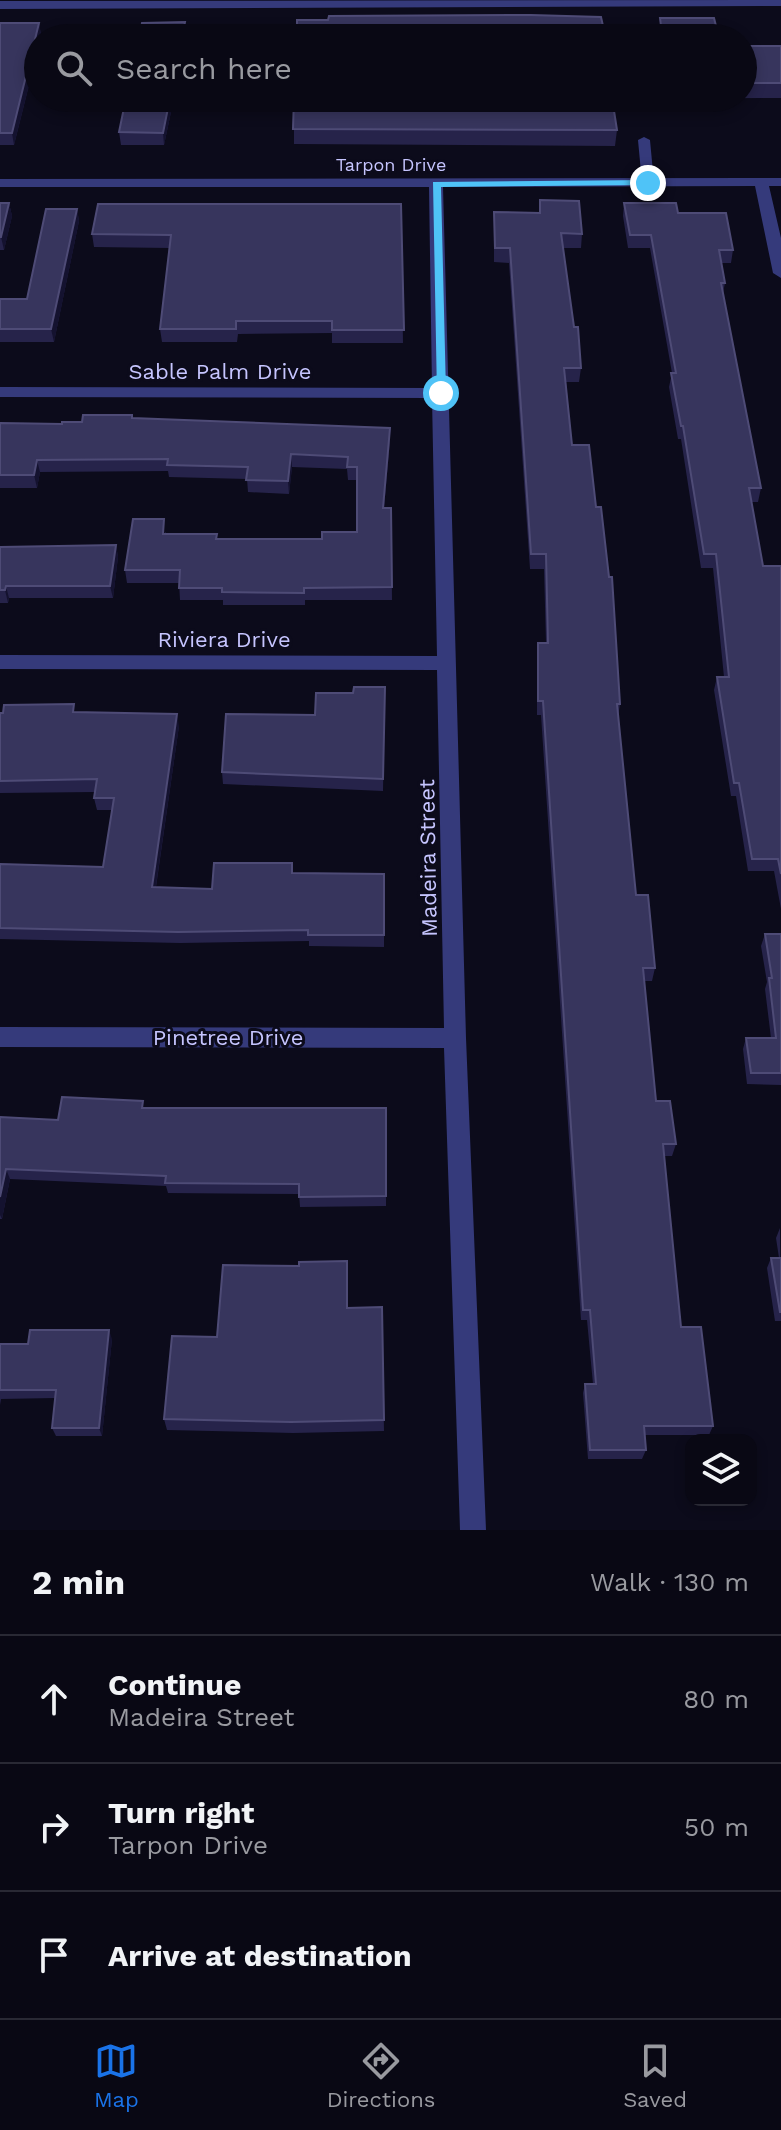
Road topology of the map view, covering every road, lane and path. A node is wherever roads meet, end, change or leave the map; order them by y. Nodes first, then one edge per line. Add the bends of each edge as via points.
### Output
1 (781, 2) edge
2 (0, 5) edge
3 (644, 140) dead end
4 (761, 182) junction
5 (781, 182) edge
6 (0, 183) edge
7 (648, 183) junction
8 (436, 184) junction
9 (781, 273) edge
10 (0, 392) edge
11 (441, 393) junction
12 (0, 662) edge
13 (449, 663) junction
14 (0, 1037) edge
15 (455, 1038) junction
16 (473, 1530) edge

1 - 2 street
3 - 7 lane
4 - 5 street, Tarpon Drive
4 - 7 street, Tarpon Drive
4 - 9 street
6 - 8 street, Tarpon Drive
7 - 8 street, Tarpon Drive
8 - 11 street, Madeira Street
10 - 11 street, Sable Palm Drive
11 - 13 street, Madeira Street
12 - 13 street, Riviera Drive
13 - 15 street, Madeira Street
14 - 15 street, Pinetree Drive
15 - 16 street, Madeira Street

